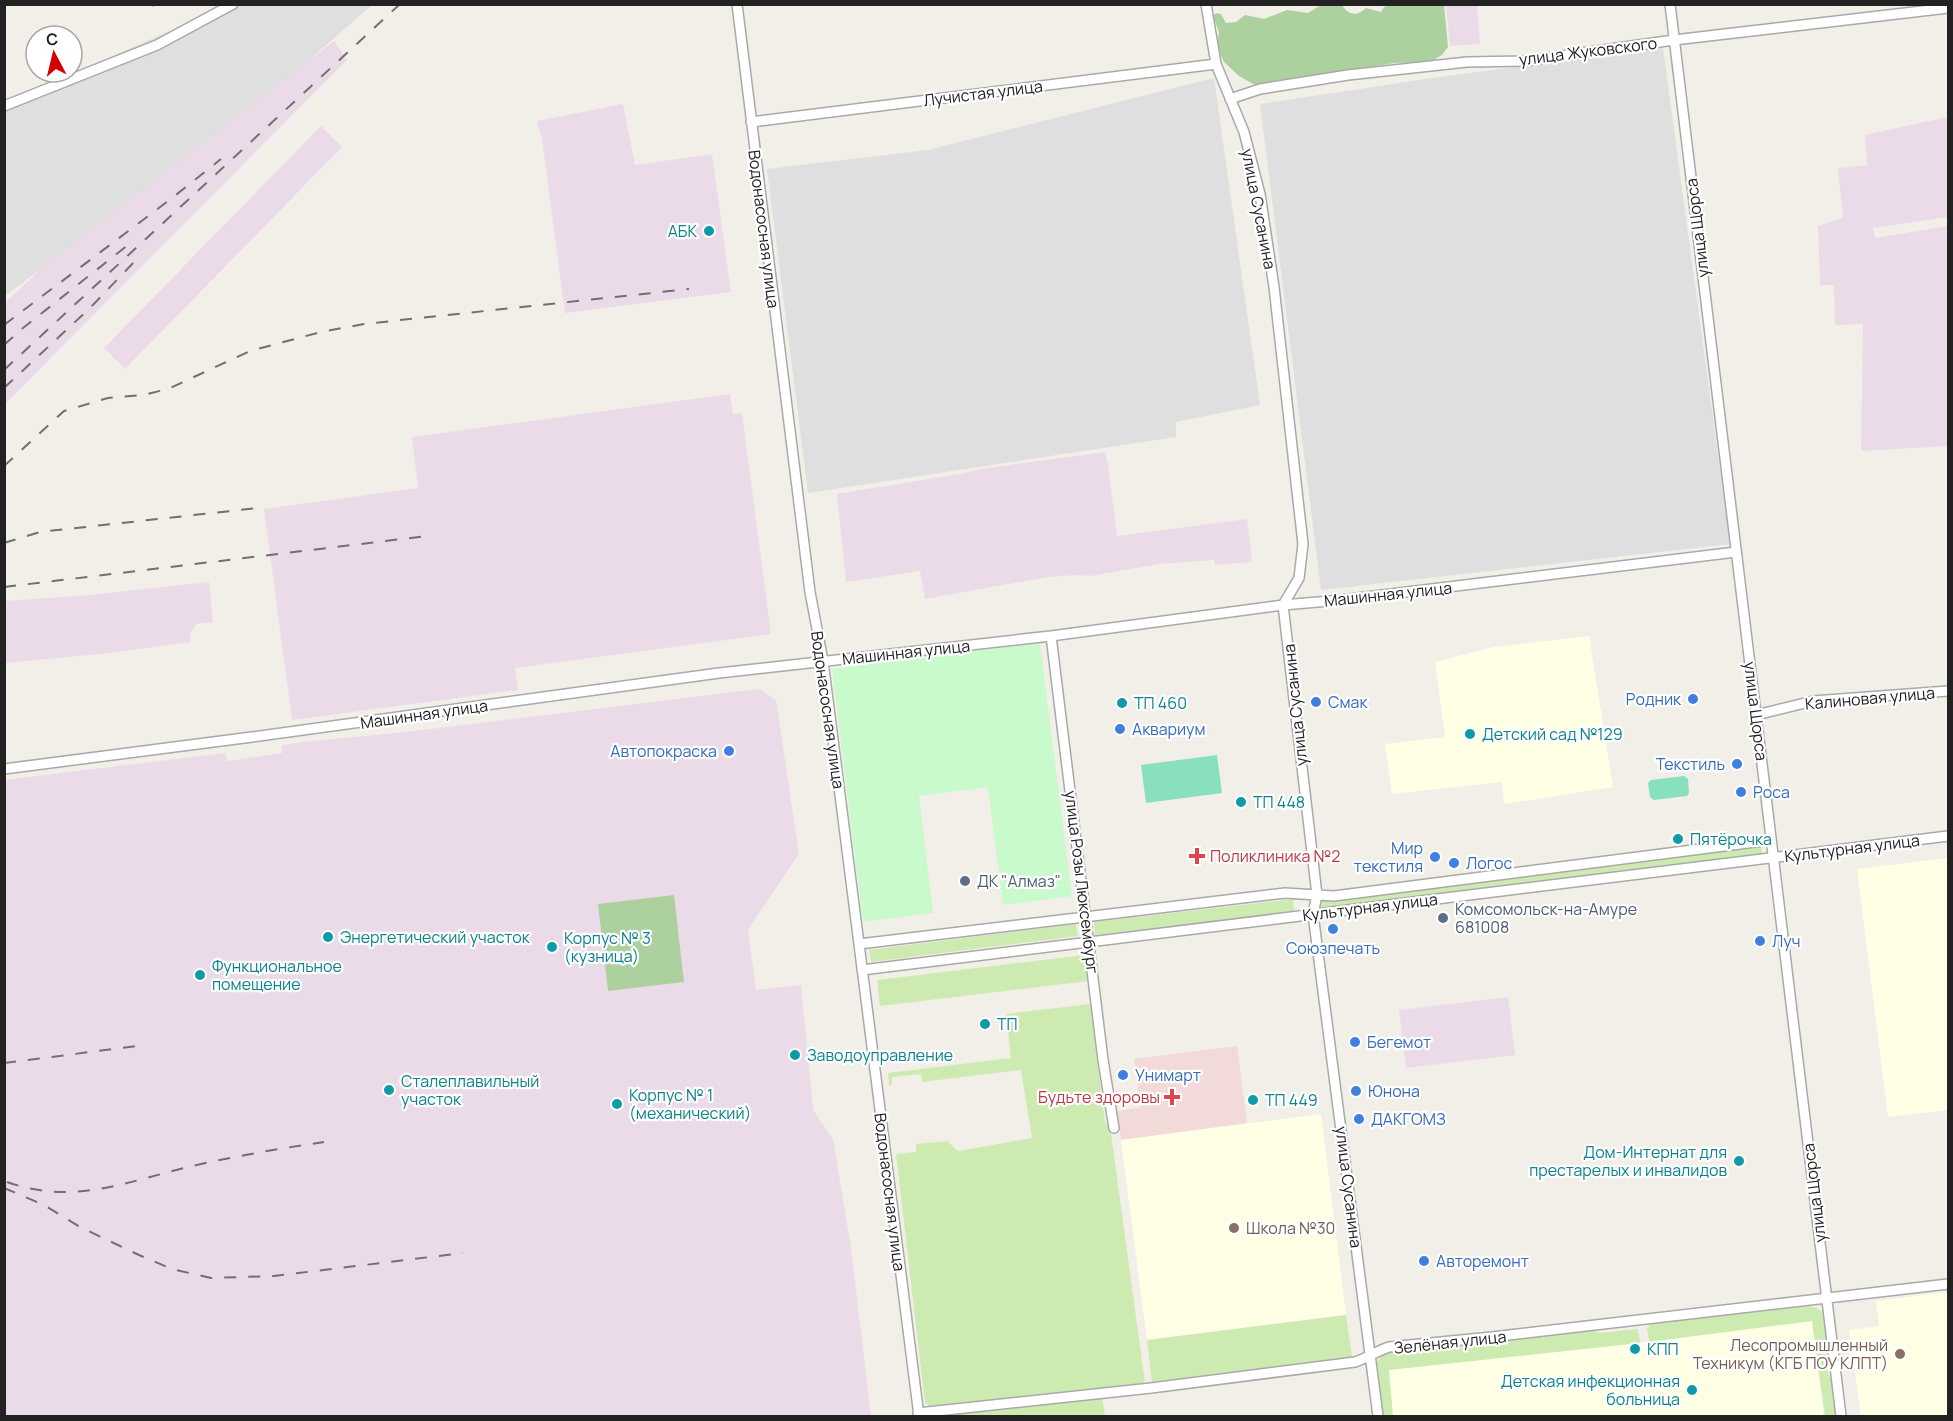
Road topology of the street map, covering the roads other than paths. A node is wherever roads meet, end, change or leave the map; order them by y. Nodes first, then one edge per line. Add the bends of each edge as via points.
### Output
1 (233, 4) edge
2 (737, 4) edge
3 (1206, 4) edge
4 (1670, 4) edge
5 (1948, 8) edge
6 (1674, 40) junction
7 (1216, 64) junction
8 (1230, 99) junction
9 (4, 106) edge
10 (750, 122) junction
11 (1736, 552) junction
12 (1283, 605) junction
13 (1051, 636) junction
14 (823, 661) junction
15 (1948, 690) edge
16 (1756, 715) junction
17 (4, 769) edge
18 (1948, 836) edge
19 (1771, 840) junction
20 (1773, 858) junction
21 (1317, 895) junction
22 (1313, 914) junction
23 (1086, 916) junction
24 (1089, 941) junction
25 (859, 944) junction
26 (862, 970) junction
27 (1114, 1128) dead end
28 (1948, 1284) edge
29 (1827, 1299) junction
30 (1371, 1356) junction
31 (918, 1415) edge
32 (1378, 1416) edge
33 (1841, 1416) edge

1 - 9 street via 157,45
2 - 10 street, Водонасосная улица
3 - 7 street, улица Сусанина
4 - 6 street, улица Щорса
5 - 6 street, улица Жуковского
6 - 8 street, улица Жуковского via 1525,61 1467,62 1348,75 1260,88
6 - 11 street, улица Щорса
7 - 8 street, улица Сусанина
7 - 10 street, Лучистая улица
8 - 12 street, улица Сусанина via 1244,132 1260,194 1303,544 1299,578
10 - 14 street, Водонасосная улица via 810,592
11 - 12 street, Машинная улица
11 - 16 street, улица Щорса
12 - 13 street, Машинная улица
12 - 21 street, улица Сусанина
13 - 14 street, Машинная улица
13 - 23 street, улица Розы Люксембург
14 - 17 street, Машинная улица
14 - 25 street, Водонасосная улица
15 - 16 street, Калиновая улица via 1813,700
16 - 19 street, улица Щорса
18 - 20 street, Культурная улица
19 - 20 street, улица Щорса
19 - 21 street, Культурная улица via 1334,897
20 - 22 street, Культурная улица
20 - 29 street, улица Щорса
21 - 22 street, улица Сусанина
21 - 23 street, Культурная улица via 1285,893
22 - 24 street, Культурная улица
22 - 30 street, улица Сусанина
23 - 24 street, улица Розы Люксембург
23 - 25 street, Культурная улица
24 - 26 street, Культурная улица
24 - 27 street, улица Розы Люксембург
25 - 26 street, Водонасосная улица
26 - 31 street, Водонасосная улица
28 - 29 street, Зелёная улица
29 - 30 street, Зелёная улица via 1389,1347
29 - 33 street, улица Щорса
30 - 31 street, Зелёная улица via 1355,1362
30 - 32 street, улица Сусанина

